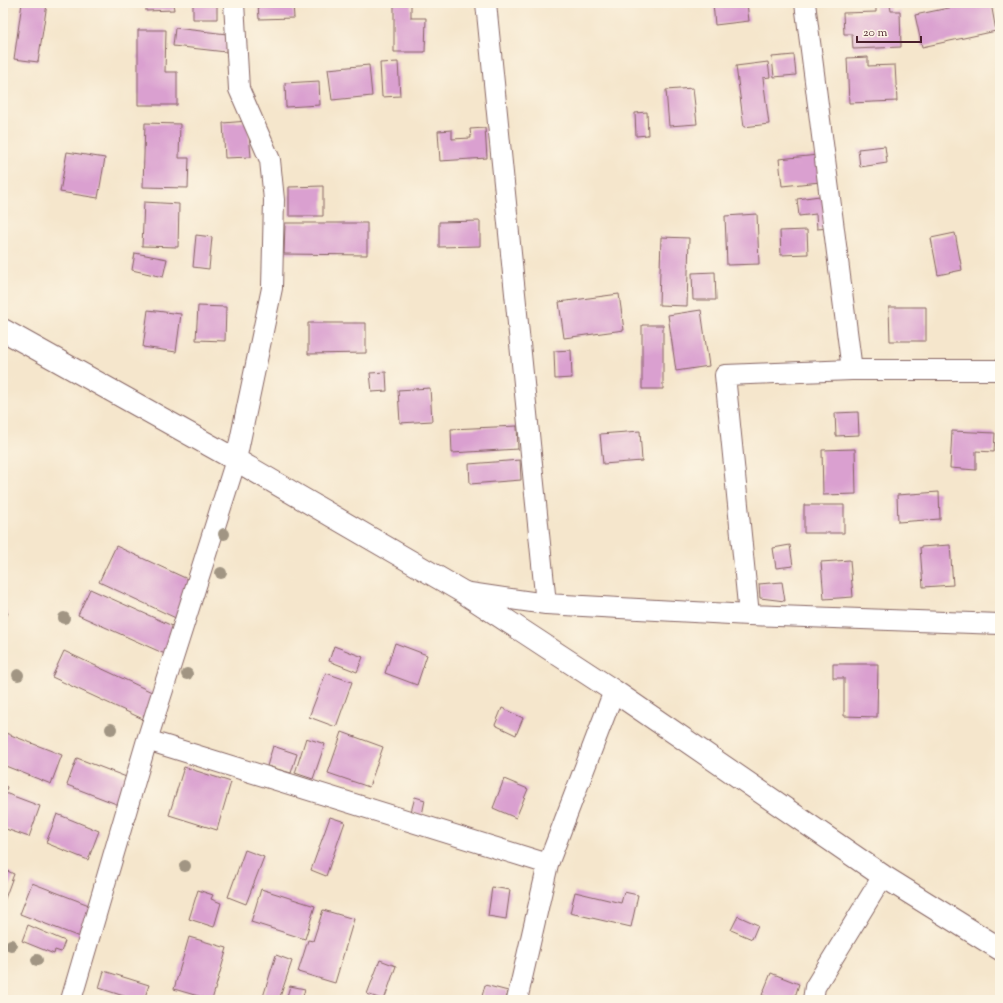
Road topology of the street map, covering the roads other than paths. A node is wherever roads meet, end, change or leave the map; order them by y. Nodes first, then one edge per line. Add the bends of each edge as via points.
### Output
1 (234, 3) edge
2 (486, 3) edge
3 (805, 3) edge
4 (3, 330) edge
5 (852, 370) junction
6 (1000, 370) edge
7 (236, 460) junction
8 (463, 592) junction
9 (546, 604) junction
10 (749, 615) junction
11 (1000, 624) edge
12 (614, 690) junction
13 (147, 740) junction
14 (548, 864) junction
15 (883, 876) junction
16 (1000, 949) edge
17 (71, 1000) edge
18 (517, 1000) edge
19 (813, 1000) edge

1 - 7 street via 239,89 270,160 274,200 272,288
2 - 9 street
3 - 5 street
4 - 7 street
5 - 6 street
5 - 10 street via 725,375
7 - 8 street
7 - 13 street
8 - 9 street
8 - 12 street
9 - 10 street
10 - 11 street
12 - 14 street
12 - 15 street
13 - 14 street
13 - 17 street
14 - 18 street
15 - 16 street
15 - 19 street via 815,987

